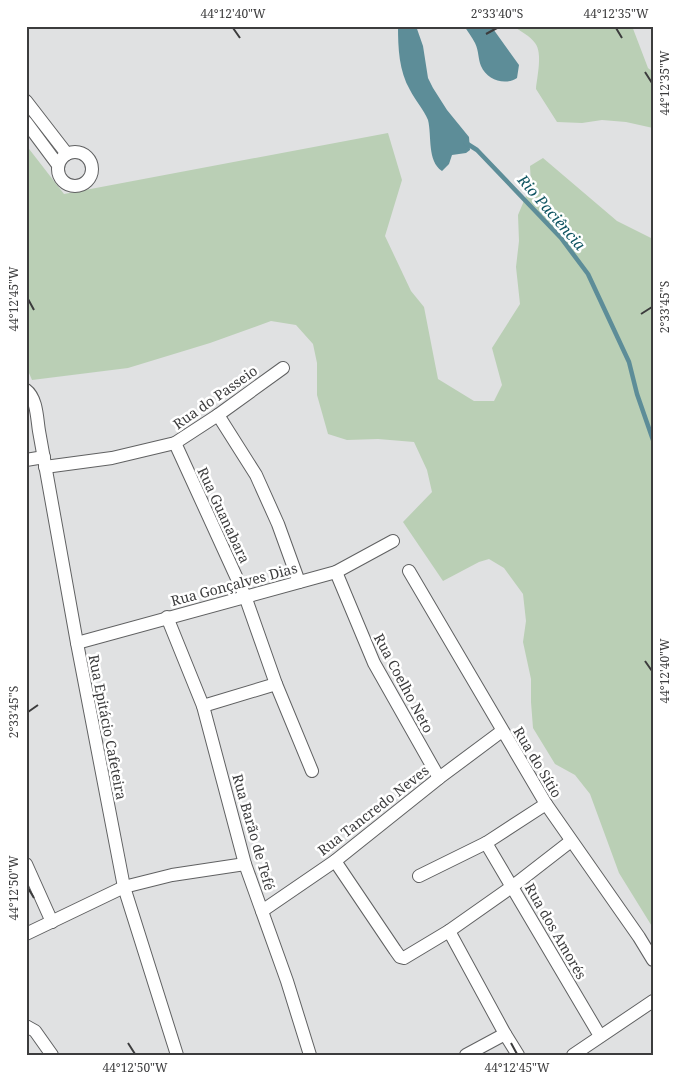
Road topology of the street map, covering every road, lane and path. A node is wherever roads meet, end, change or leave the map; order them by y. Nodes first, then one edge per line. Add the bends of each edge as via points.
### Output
1 (26, 101) edge
2 (26, 122) edge
3 (67, 154) junction
4 (58, 165) junction
5 (283, 368) dead end
6 (30, 395) edge
7 (218, 415) junction
8 (175, 443) junction
9 (26, 460) edge
10 (44, 462) junction
11 (393, 541) dead end
12 (409, 571) dead end
13 (336, 572) junction
14 (299, 582) junction
15 (245, 596) junction
16 (167, 618) junction
17 (77, 643) junction
18 (276, 684) junction
19 (203, 706) junction
20 (502, 731) junction
21 (312, 771) dead end
22 (439, 778) junction
23 (546, 804) junction
24 (571, 842) junction
25 (486, 843) junction
26 (335, 861) junction
27 (26, 864) edge
28 (245, 864) junction
29 (418, 876) dead end
30 (513, 886) junction
31 (124, 887) junction
32 (262, 911) junction
33 (52, 922) junction
34 (449, 931) junction
35 (26, 934) edge
36 (653, 960) edge
37 (653, 1001) edge
38 (26, 1026) edge
39 (505, 1034) junction
40 (600, 1036) junction
41 (52, 1055) edge
42 (176, 1055) edge
43 (310, 1055) edge
44 (466, 1055) edge
45 (518, 1055) edge
46 (573, 1055) edge

1 - 3 street
2 - 4 street
3 - 4 street
3 - 4 street via 78,152 89,159 92,165 90,178 79,186 65,184 60,179
5 - 7 street, Rua do Passeio
6 - 10 street, Rua Epitácio Cafeteira
7 - 8 street, Rua do Passeio
7 - 14 street via 260,484
8 - 10 street, Rua do Passeio via 112,458
8 - 15 street, Rua Guanabara
9 - 10 street, Rua do Passeio
10 - 17 street, Rua Epitácio Cafeteira
11 - 13 street, Rua Gonçalves Dias
12 - 20 street, Rua do Sítio
13 - 14 street, Rua Gonçalves Dias
13 - 22 street, Rua Coelho Neto via 374,663
14 - 15 street, Rua Gonçalves Dias
15 - 16 street, Rua Gonçalves Dias
15 - 18 street, Rua Guanabara
16 - 17 street, Rua Gonçalves Dias
16 - 19 street, Rua Barão de Tefé
17 - 31 street, Rua Epitácio Cafeteira
18 - 19 street
18 - 21 street, Rua Guanabara
19 - 28 street, Rua Barão de Tefé
20 - 22 street, Rua Tancredo Neves
20 - 23 street, Rua do Sítio
22 - 26 street, Rua Tancredo Neves
23 - 24 street, Rua do Sítio
23 - 25 street
24 - 30 street
24 - 36 street, Rua do Sítio
25 - 29 street
25 - 30 street, Rua dos Amorés
26 - 32 street, Rua Tancredo Neves
26 - 34 street via 400,957 404,958
27 - 33 street
28 - 31 street via 172,875
28 - 32 street, Rua Barão de Tefé
30 - 34 street
30 - 40 street, Rua dos Amorés
31 - 33 street
31 - 42 street, Rua Epitácio Cafeteira
32 - 43 street, Rua Barão de Tefé
33 - 35 street
34 - 39 street
37 - 40 street
38 - 41 street via 35,1031
39 - 44 street
39 - 45 street
40 - 46 street

